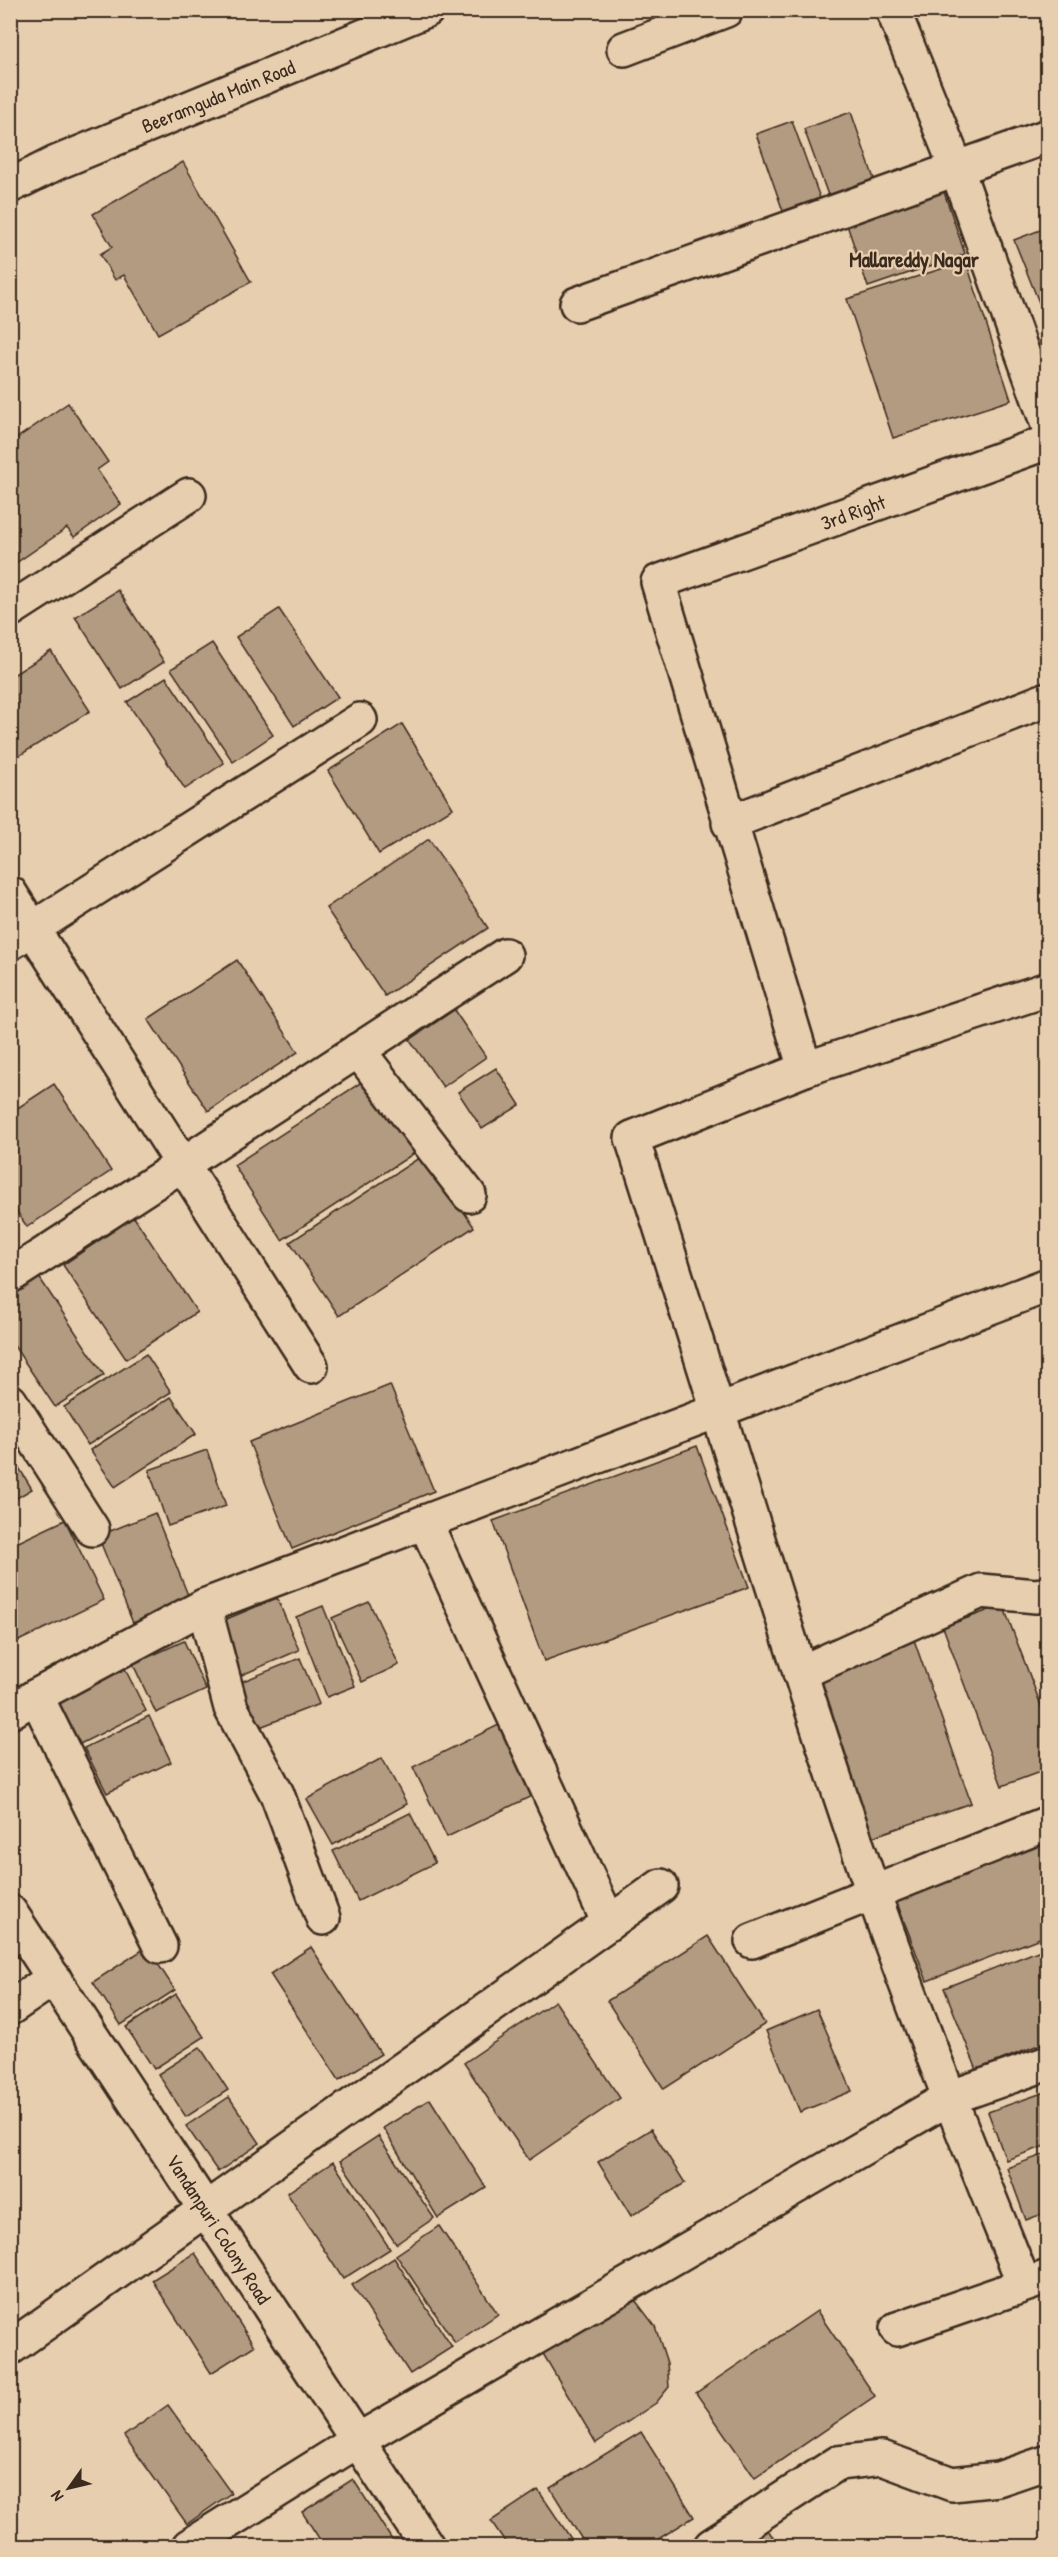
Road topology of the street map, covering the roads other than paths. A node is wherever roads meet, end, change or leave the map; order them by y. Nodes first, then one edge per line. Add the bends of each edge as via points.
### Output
1 (427, 10) edge
2 (726, 10) edge
3 (893, 10) edge
4 (624, 49) dead end
5 (1047, 136) edge
6 (956, 167) junction
7 (10, 186) edge
8 (577, 304) dead end
9 (1047, 424) edge
10 (1047, 442) edge
11 (189, 495) dead end
12 (10, 610) edge
13 (1047, 699) edge
14 (360, 720) dead end
15 (729, 823) junction
16 (10, 893) edge
17 (22, 936) edge
18 (505, 955) dead end
19 (1047, 988) edge
20 (358, 1050) junction
21 (805, 1069) junction
22 (183, 1165) junction
23 (469, 1195) dead end
24 (10, 1276) edge
25 (1047, 1285) edge
26 (311, 1366) dead end
27 (10, 1401) edge
28 (719, 1409) junction
29 (425, 1522) junction
30 (92, 1528) dead end
31 (1047, 1594) edge
32 (204, 1606) junction
33 (800, 1672) junction
34 (23, 1704) edge
35 (1047, 1823) edge
36 (662, 1886) dead end
37 (874, 1893) junction
38 (10, 1912) edge
39 (322, 1918) dead end
40 (609, 1923) junction
41 (752, 1941) dead end
42 (160, 1946) dead end
43 (54, 1978) junction
44 (10, 2008) edge
45 (1047, 2063) edge
46 (949, 2098) junction
47 (206, 2210) junction
48 (1036, 2281) edge
49 (897, 2329) dead end
50 (10, 2348) edge
51 (357, 2441) junction
52 (1047, 2462) edge
53 (189, 2547) edge
54 (427, 2547) edge
55 (711, 2547) edge

1 - 7 street, Beeramguda Main Road via 56,163
2 - 4 street
3 - 6 street
5 - 6 street
6 - 8 street
6 - 9 street
10 - 15 street, 3rd Right via 658,582
11 - 12 street
13 - 15 street
14 - 17 street
15 - 21 street
16 - 17 street
17 - 22 street
18 - 20 street
19 - 21 street
20 - 22 street
20 - 23 street
21 - 28 street via 632,1138
22 - 24 street
22 - 26 street
25 - 28 street
27 - 30 street
28 - 29 street
28 - 33 street
29 - 32 street
29 - 40 street
31 - 33 street via 981,1591
32 - 34 street
32 - 39 street via 231,1708 277,1794
33 - 37 street
34 - 42 street
35 - 37 street
36 - 40 street
37 - 41 street
37 - 46 street
38 - 43 street, Vandanpuri Colony Road
40 - 47 street
43 - 44 street
43 - 47 street, Vandanpuri Colony Road
45 - 46 street
46 - 48 street
46 - 51 street
47 - 50 street
47 - 51 street, Vandanpuri Colony Road
48 - 49 street
51 - 53 street
51 - 54 street, Vandanpuri Colony Road
52 - 55 street via 998,2480 952,2484 882,2458 838,2463

